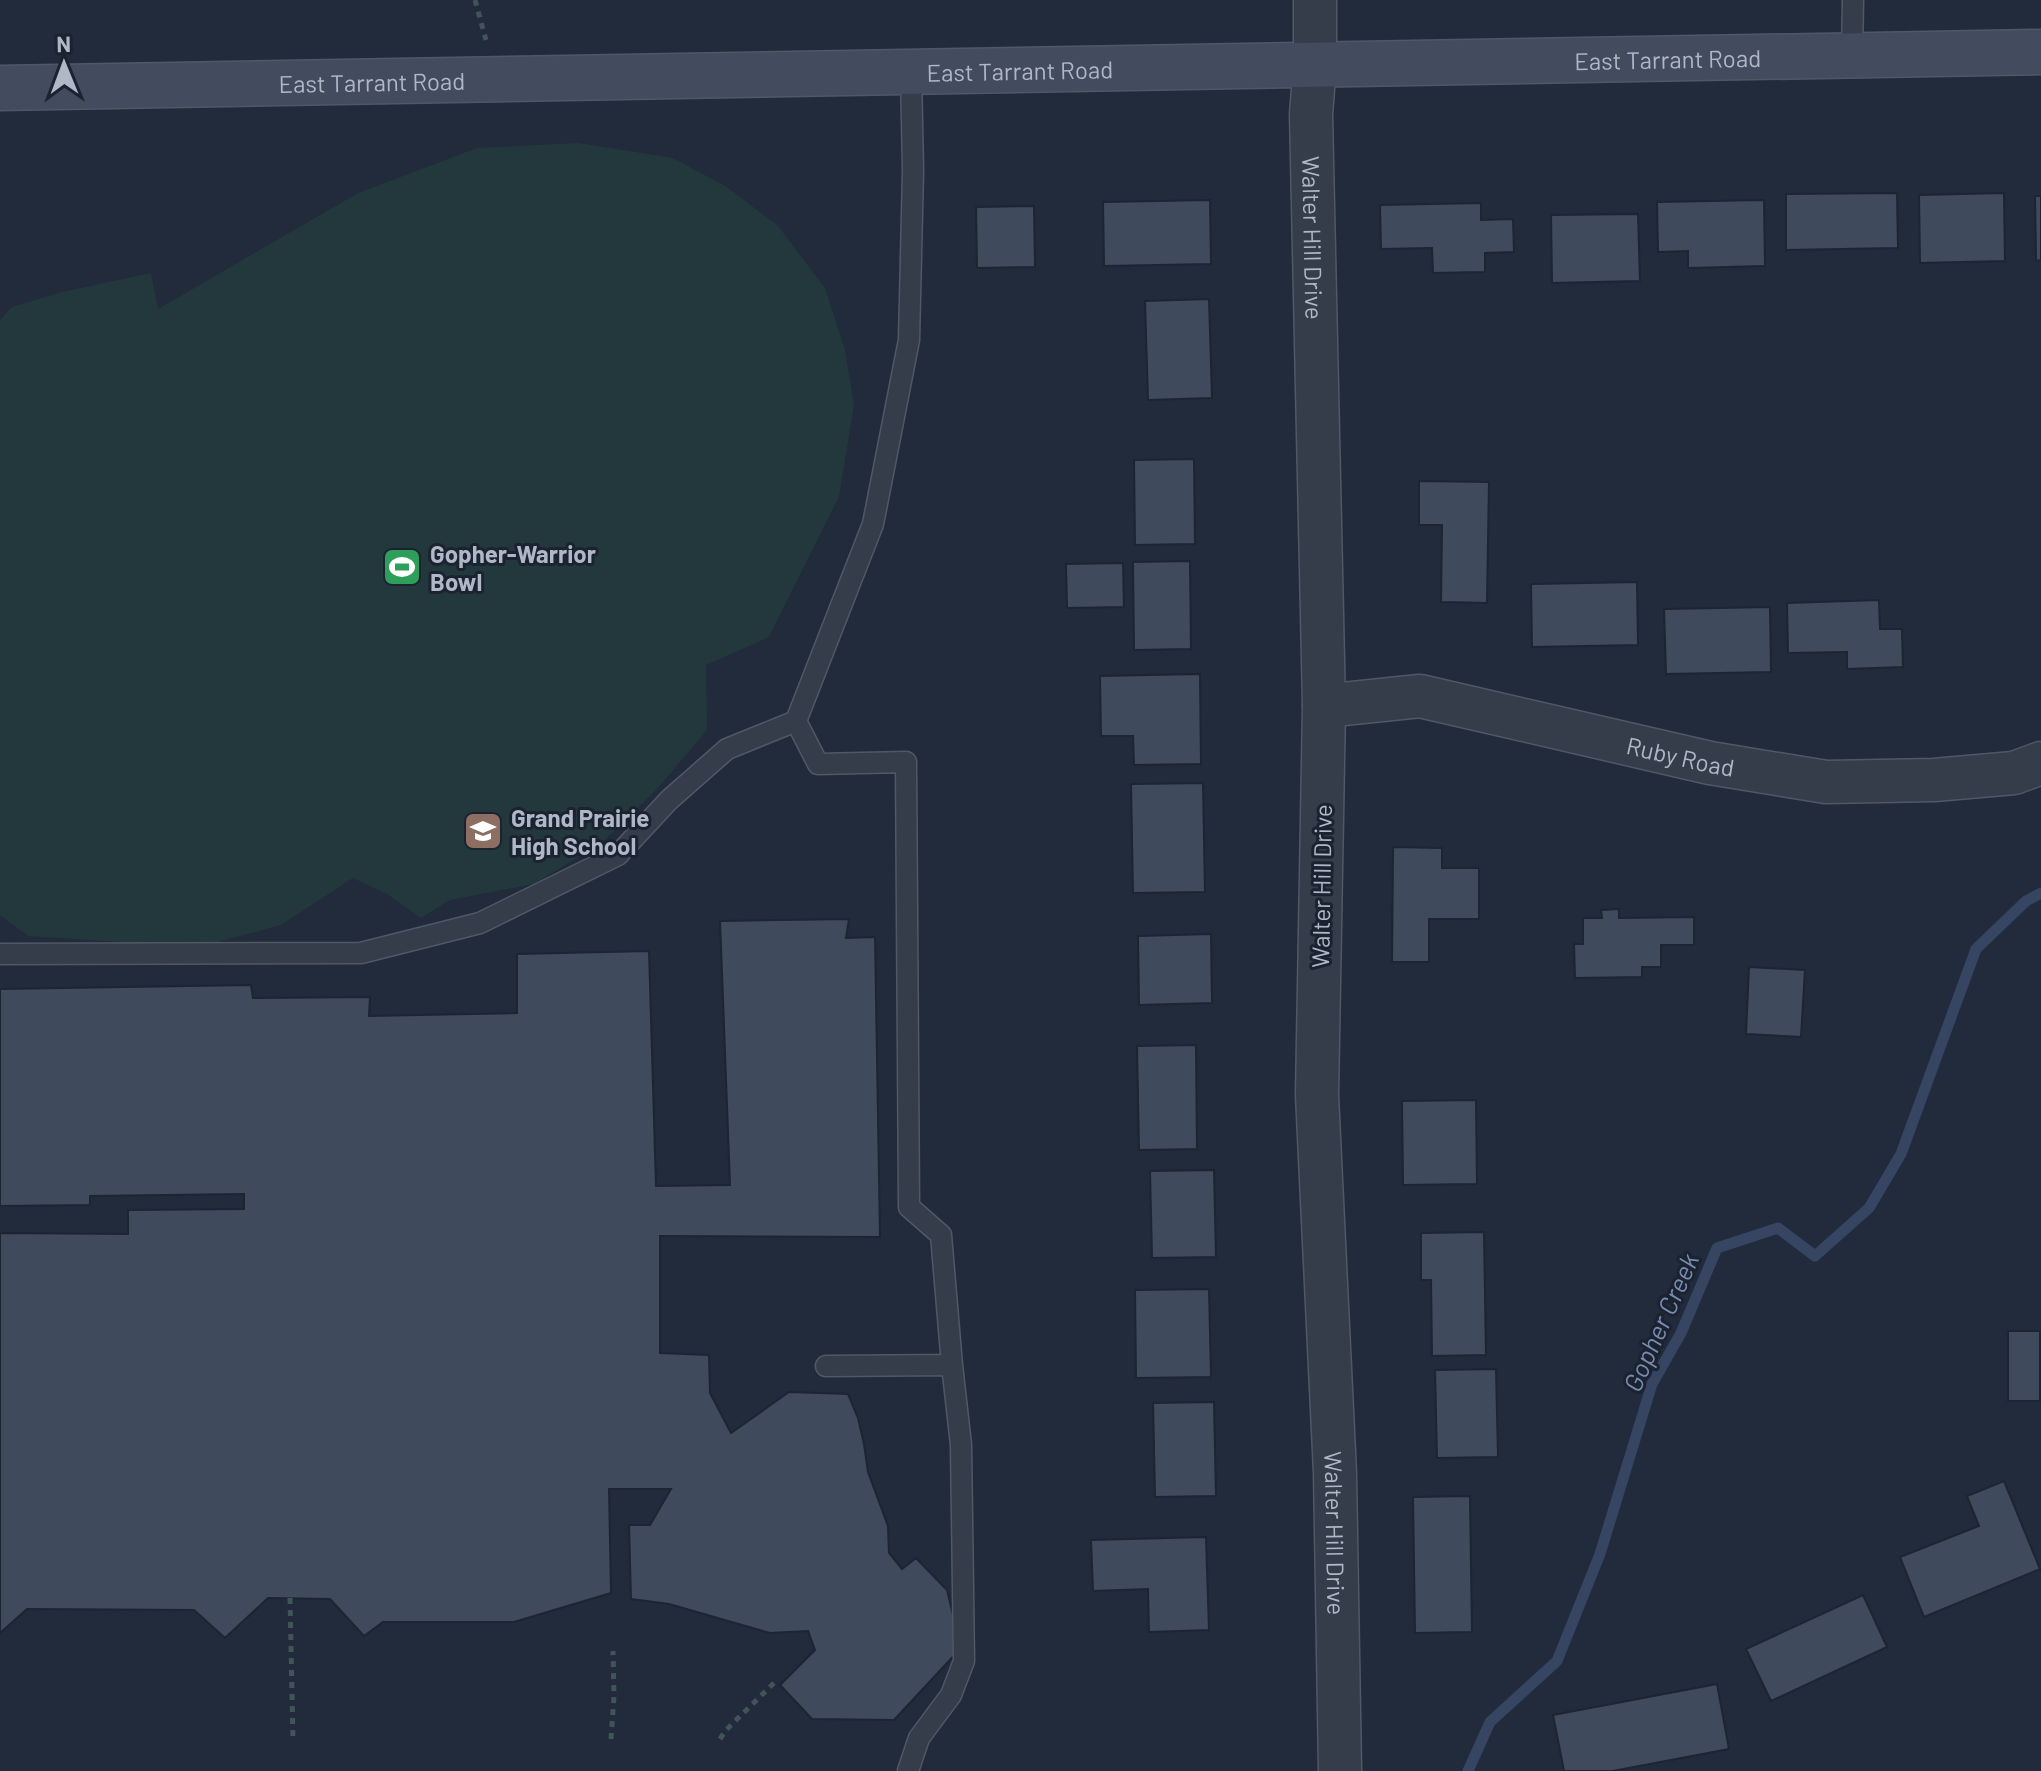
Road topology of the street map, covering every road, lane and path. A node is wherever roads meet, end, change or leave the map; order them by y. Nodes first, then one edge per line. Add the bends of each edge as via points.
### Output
1 (1315, 0) edge
2 (1853, 0) edge
3 (2041, 52) edge
4 (1852, 55) junction
5 (1315, 64) junction
6 (911, 72) junction
7 (0, 88) edge
8 (1324, 706) junction
9 (796, 721) junction
10 (2041, 763) edge
11 (0, 954) edge
12 (952, 1365) junction
13 (826, 1366) dead end
14 (290, 1598) dead end
15 (613, 1651) dead end
16 (777, 1680) dead end
17 (611, 1739) dead end
18 (720, 1739) dead end
19 (293, 1741) dead end
20 (908, 1771) edge
21 (1340, 1771) edge

1 - 5 street, Walter Hill Drive
2 - 4 lane
3 - 4 street, East Tarrant Road
4 - 5 street, East Tarrant Road
5 - 6 street, East Tarrant Road
5 - 8 street, Walter Hill Drive via 1311,114
6 - 7 street, East Tarrant Road
6 - 9 lane via 909,340 873,524
8 - 10 street, Ruby Road via 1420,696 1710,763 1826,782 1974,777 2014,773
8 - 21 street, Walter Hill Drive via 1317,1095 1335,1473
9 - 11 lane via 727,749 618,855 480,923 361,953
9 - 12 lane via 818,764 906,762 909,1207 941,1235
12 - 13 lane
12 - 20 lane via 961,1445 964,1661 951,1695 919,1738
14 - 19 path
15 - 17 path
16 - 18 path

